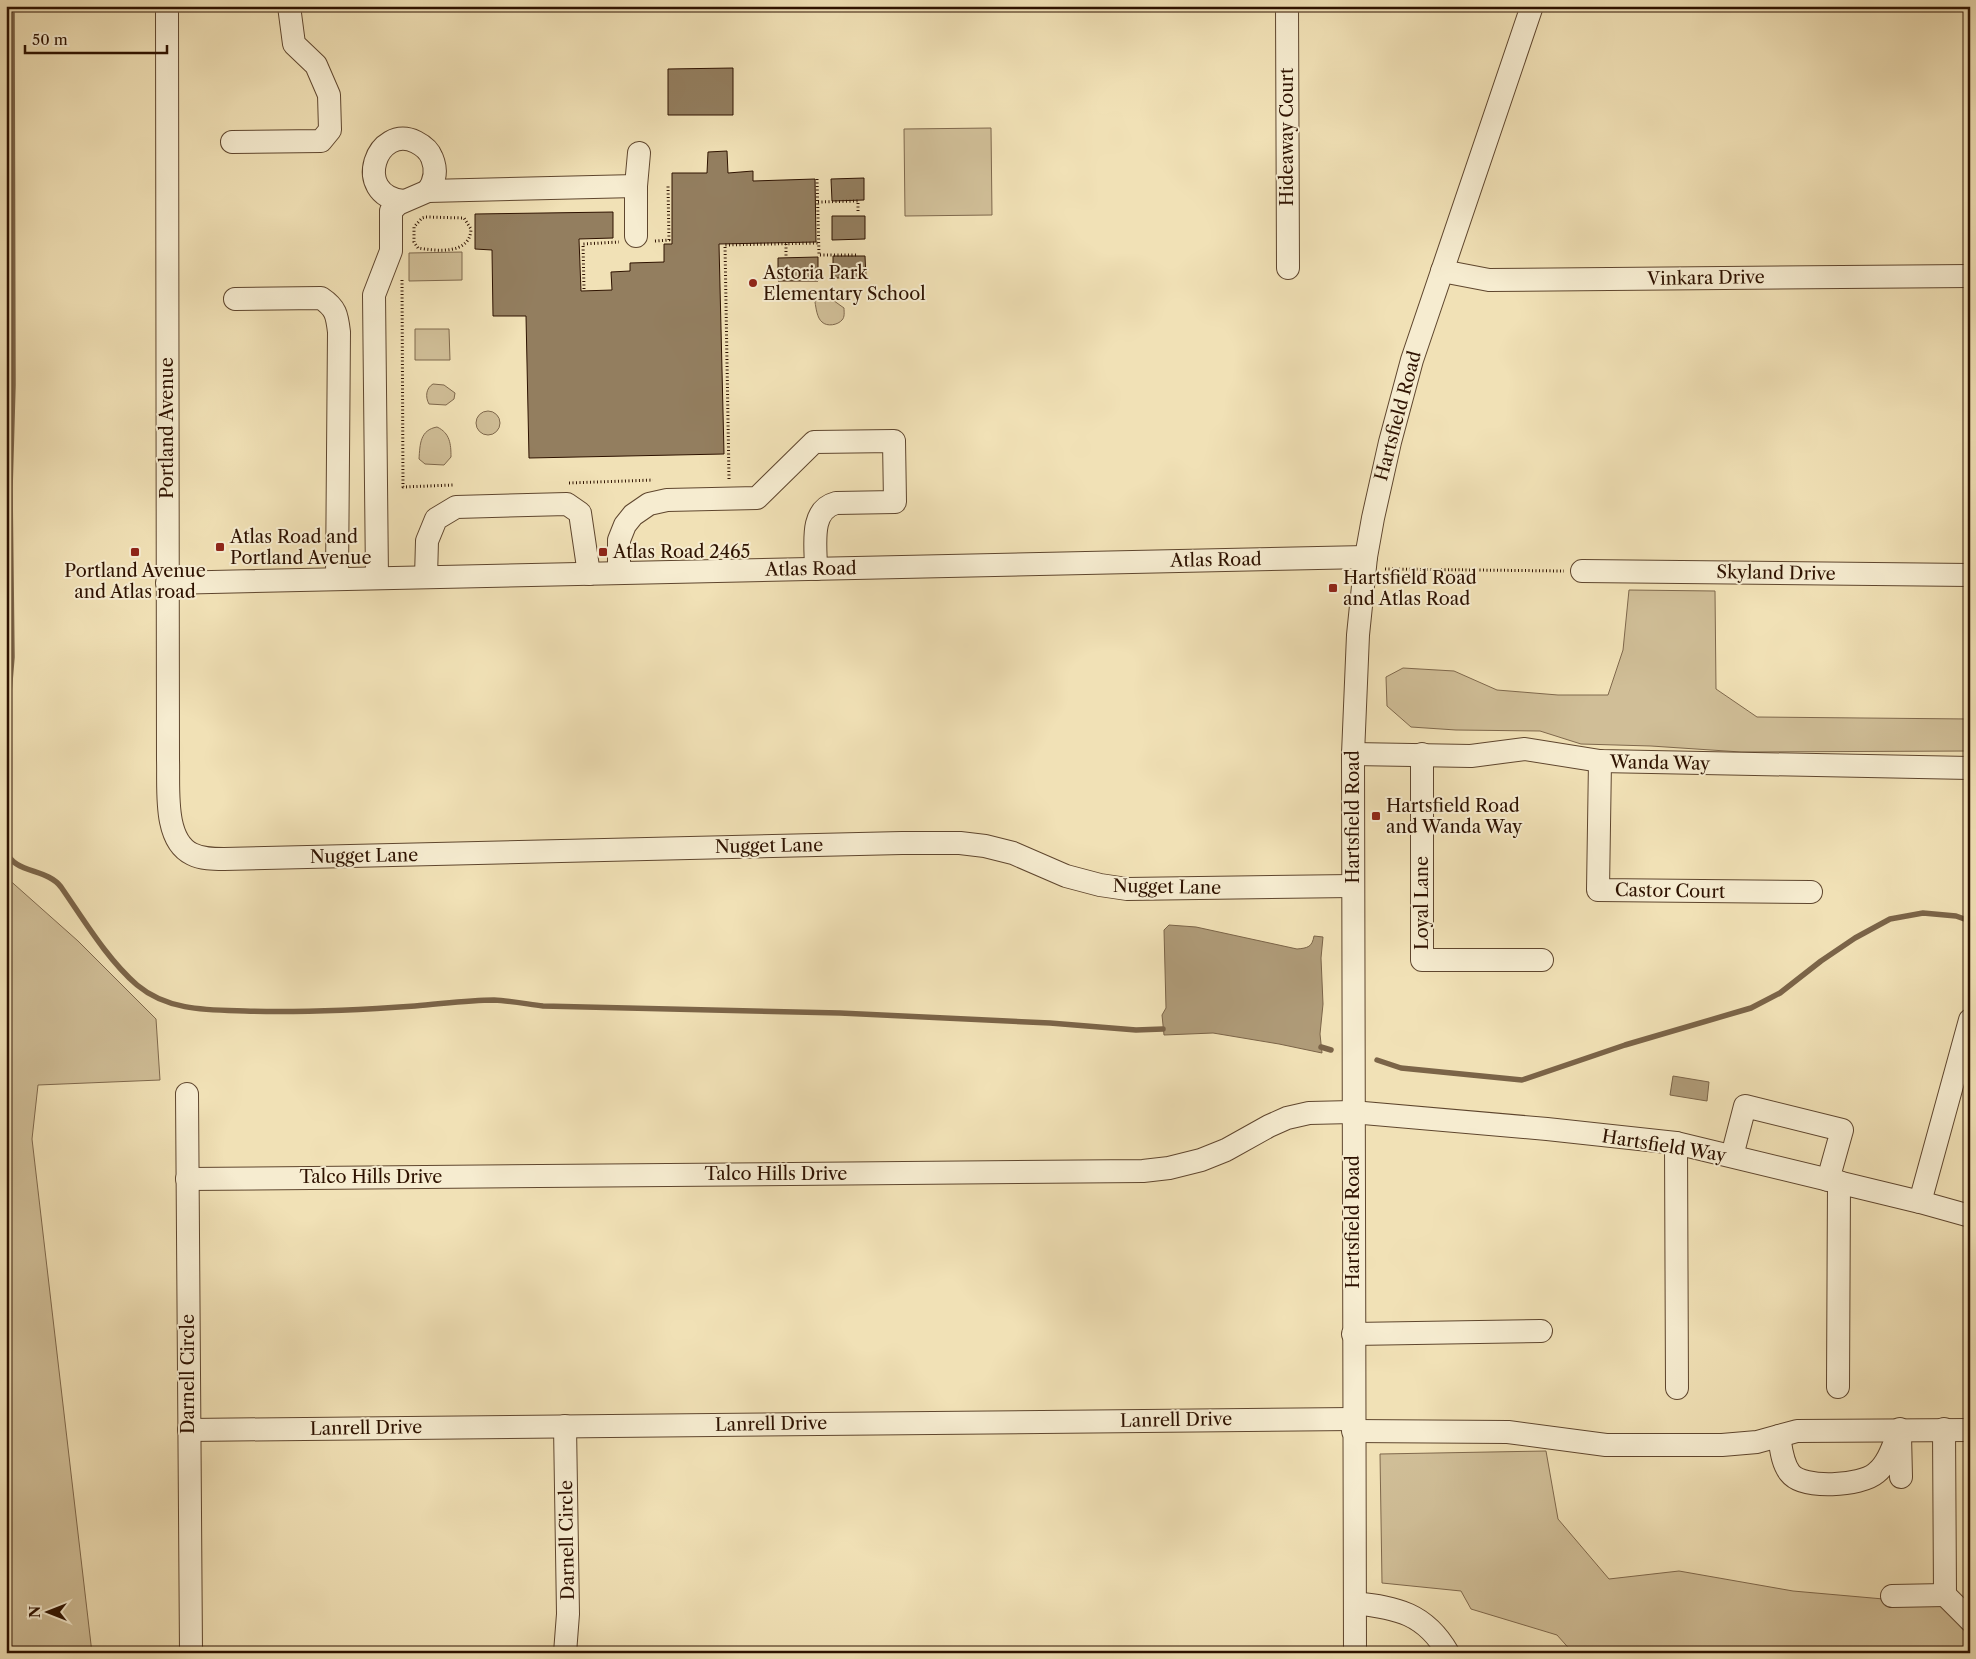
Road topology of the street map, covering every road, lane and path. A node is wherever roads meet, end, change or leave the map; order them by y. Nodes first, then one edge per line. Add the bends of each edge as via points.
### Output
1 (167, 6) edge
2 (289, 6) edge
3 (1286, 6) edge
4 (1532, 6) edge
5 (232, 142) dead end
6 (638, 153) dead end
7 (817, 179) dead end
8 (636, 186) junction
9 (668, 186) dead end
10 (428, 191) junction
11 (404, 202) junction
12 (818, 202) junction
13 (858, 213) dead end
14 (414, 236) joint
15 (636, 236) dead end
16 (669, 240) dead end
17 (819, 243) junction
18 (583, 244) dead end
19 (786, 244) junction
20 (856, 255) dead end
21 (786, 257) dead end
22 (1288, 268) dead end
23 (1442, 271) junction
24 (402, 272) dead end
25 (1970, 276) edge
26 (584, 289) dead end
27 (234, 299) dead end
28 (719, 479) dead end
29 (660, 480) dead end
30 (562, 483) dead end
31 (463, 485) dead end
32 (1365, 563) junction
33 (816, 569) junction
34 (1582, 571) joint
35 (619, 573) junction
36 (589, 574) junction
37 (1970, 575) edge
38 (426, 577) junction
39 (377, 578) junction
40 (337, 579) junction
41 (167, 583) junction
42 (1353, 754) junction
43 (1422, 754) junction
44 (1600, 761) junction
45 (1970, 768) edge
46 (181, 847) joint
47 (1352, 886) junction
48 (1811, 892) dead end
49 (1542, 960) dead end
50 (1970, 1020) edge
51 (187, 1094) dead end
52 (1352, 1112) junction
53 (1676, 1144) junction
54 (1732, 1156) junction
55 (187, 1179) junction
56 (1834, 1181) junction
57 (1920, 1202) junction
58 (1970, 1216) edge
59 (1541, 1331) dead end
60 (1353, 1334) junction
61 (1838, 1387) dead end
62 (1677, 1388) dead end
63 (1353, 1425) junction
64 (565, 1426) junction
65 (1900, 1429) junction
66 (1944, 1429) junction
67 (189, 1430) junction
68 (1970, 1430) edge
69 (1779, 1436) junction
70 (1901, 1477) dead end
71 (1945, 1595) junction
72 (1892, 1596) dead end
73 (1354, 1603) junction
74 (1970, 1620) edge
75 (191, 1653) edge
76 (565, 1653) edge
77 (1355, 1653) edge
78 (1448, 1653) edge

1 - 41 street, Portland Avenue
2 - 5 street via 294,44 316,65 329,95 330,130 321,141
3 - 22 street, Hideaway Court
4 - 23 street, Hartsfield Road
6 - 8 street
7 - 12 path
8 - 10 street
8 - 15 street
9 - 16 path
10 - 11 street
10 - 11 street via 435,174 430,153 413,141 392,142 377,156 374,176 384,195
11 - 39 street via 390,211 390,251 374,295
12 - 13 path via 858,201
12 - 17 path
14 - 14 path via 418,248 456,249 470,238 471,229 464,218 426,217 414,227
17 - 19 path
17 - 20 path via 819,255
18 - 26 path
19 - 21 path
19 - 28 path via 725,245 729,478
23 - 25 street, Vinkara Drive via 1489,280
23 - 32 street, Hartsfield Road via 1404,387
24 - 31 path via 404,487
27 - 40 street via 321,298 331,305 337,318 340,332
29 - 30 path
32 - 33 street, Atlas Road
32 - 34 path
32 - 42 street, Hartsfield Road
33 - 35 street, Atlas Road
33 - 35 street via 816,527 819,516 828,505 895,502 894,441 814,442 757,498 667,500 649,504 625,525 619,540
34 - 37 street, Skyland Drive
35 - 36 street, Atlas Road
36 - 38 street, Atlas Road
36 - 38 street via 580,513 567,504 456,507 436,519 427,541
38 - 39 street, Atlas Road
39 - 40 street, Atlas Road
40 - 41 street, Atlas Road
41 - 46 street, Portland Avenue via 170,814 174,835
42 - 43 street, Wanda Way
42 - 47 street, Hartsfield Road
43 - 44 street, Wanda Way via 1472,756 1525,749
43 - 49 street, Loyal Lane via 1422,960
44 - 45 street, Wanda Way
44 - 48 street, Castor Court via 1598,890
46 - 47 street, Nugget Lane via 203,858 224,859 960,843 1013,853 1066,876 1127,889
47 - 52 street, Hartsfield Road
50 - 57 street
51 - 55 street, Darnell Circle
52 - 53 street, Hartsfield Way
52 - 55 street, Talco Hills Drive via 1310,1113 1287,1118 1201,1160 1143,1171
52 - 60 street, Hartsfield Road
53 - 54 street, Hartsfield Way
53 - 62 street
54 - 56 street, Hartsfield Way
54 - 56 street via 1745,1106 1842,1130
55 - 67 street, Darnell Circle
56 - 57 street, Hartsfield Way
56 - 61 street
57 - 58 street, Hartsfield Way
59 - 60 street
60 - 63 street, Hartsfield Road
63 - 64 street, Lanrell Drive
63 - 69 street, Lanrell Drive via 1508,1432 1606,1445 1722,1445
63 - 73 street, Hartsfield Road
64 - 67 street, Lanrell Drive
64 - 76 street, Darnell Circle via 568,1614
65 - 66 street, Lanrell Drive
65 - 69 street, Lanrell Drive via 1797,1431
65 - 69 street via 1878,1472 1856,1482 1812,1483 1799,1480 1790,1473 1784,1461
65 - 70 street
66 - 68 street, Lanrell Drive
66 - 71 street
67 - 75 street, Darnell Circle
71 - 72 street
71 - 74 street
73 - 77 street, Hartsfield Road
73 - 78 street via 1407,1612 1430,1628

